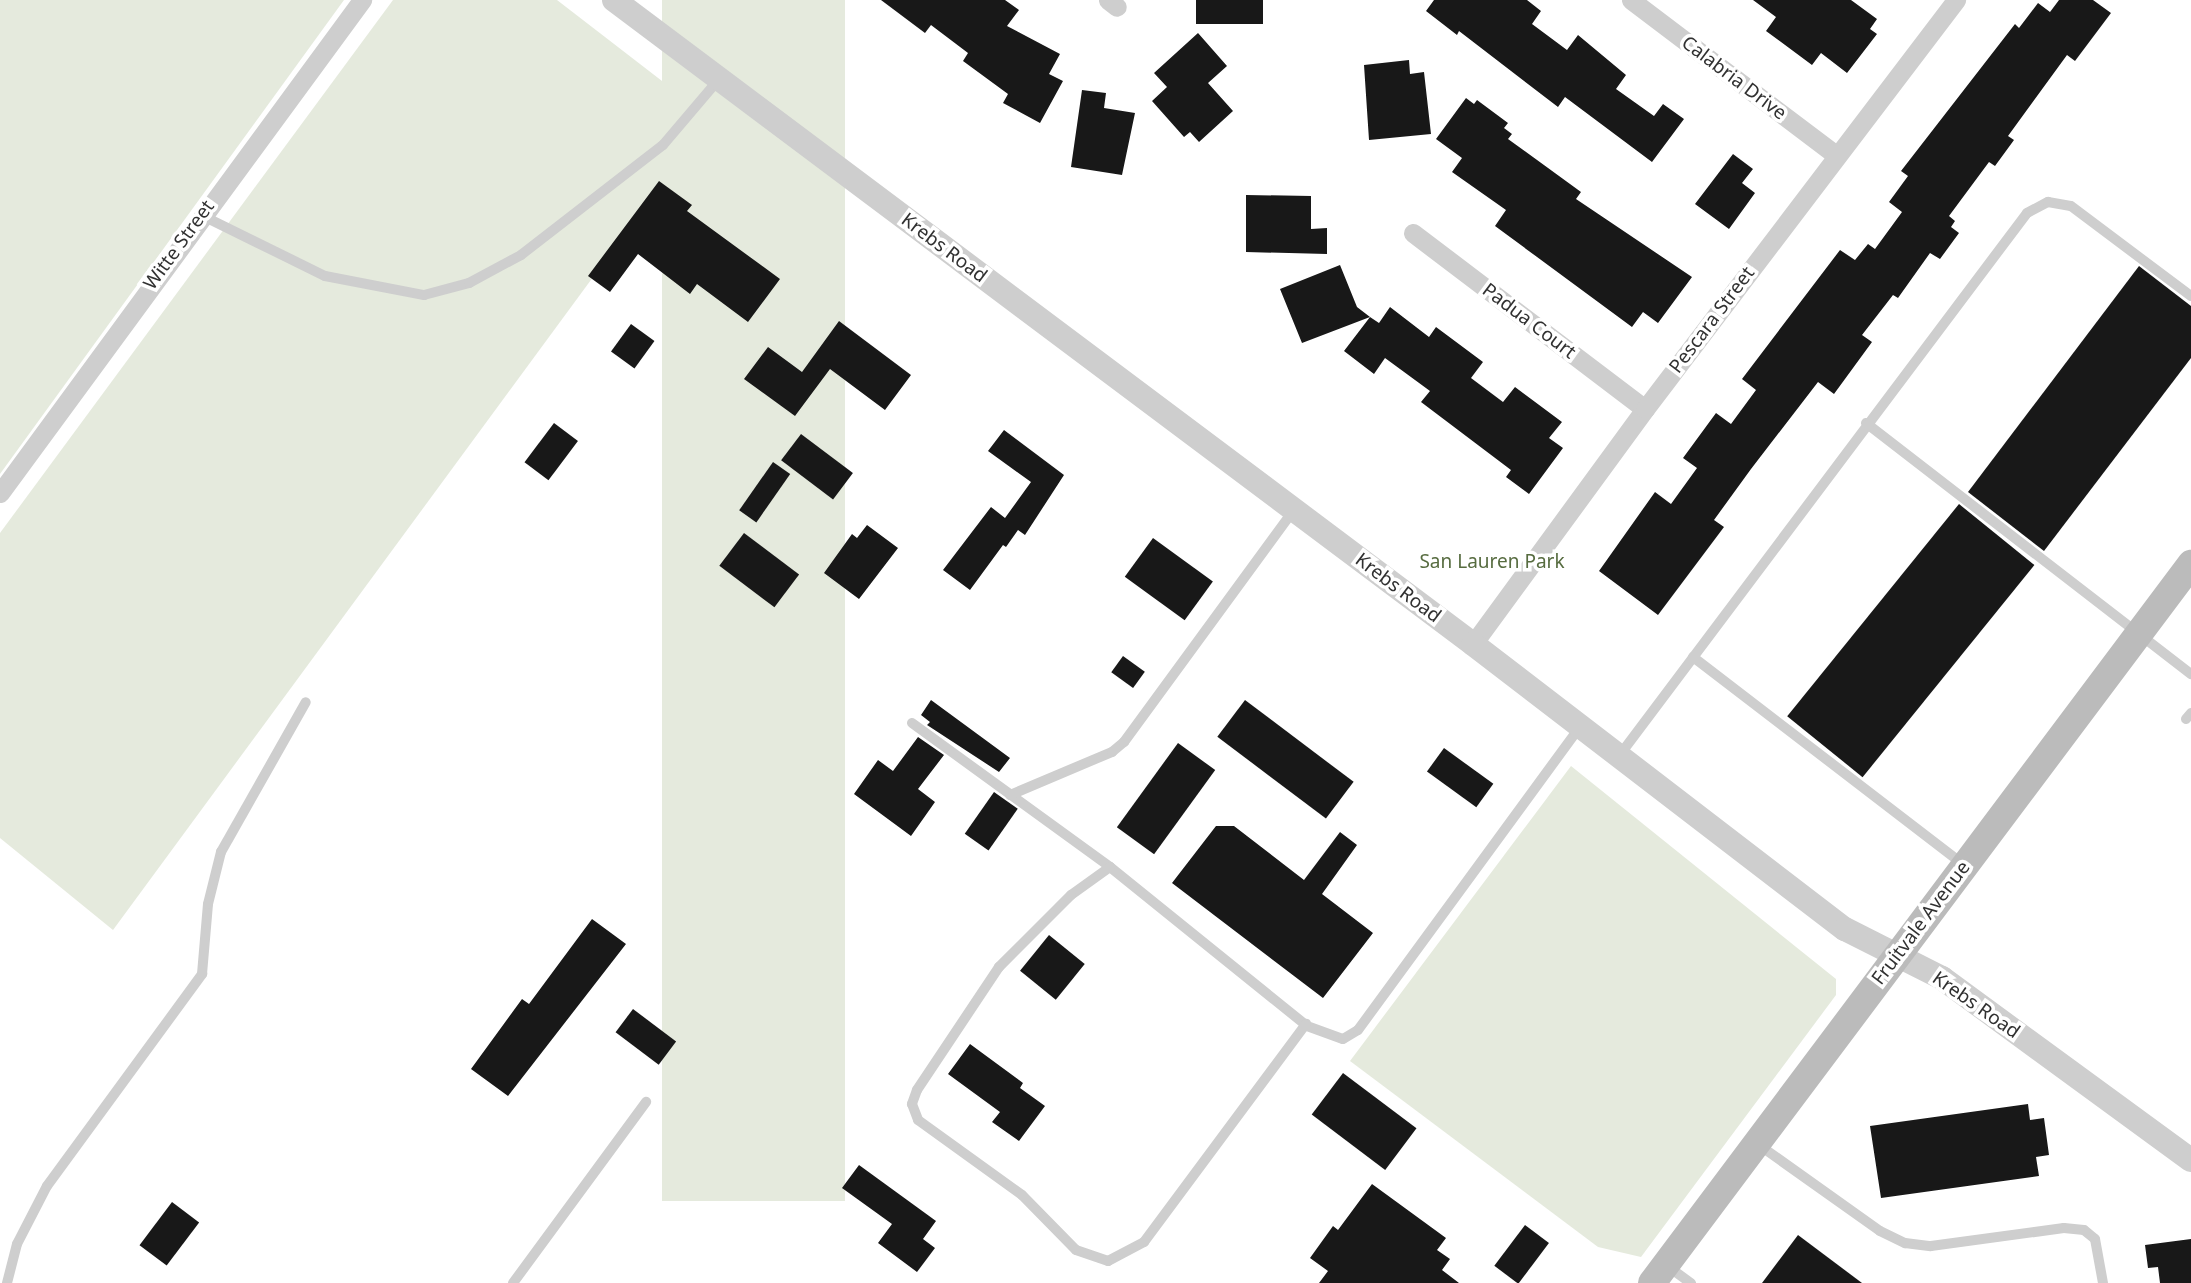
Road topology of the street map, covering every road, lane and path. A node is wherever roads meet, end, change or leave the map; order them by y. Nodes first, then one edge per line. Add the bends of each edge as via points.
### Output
1 (362, 0) edge
2 (614, 0) edge
3 (1631, 0) edge
4 (1956, 0) edge
5 (719, 79) junction
6 (1837, 156) junction
7 (201, 215) junction
8 (1413, 233) dead end
9 (2191, 296) edge
10 (1645, 409) junction
11 (1866, 423) junction
12 (0, 493) edge
13 (1294, 510) junction
14 (2191, 564) edge
15 (2139, 633) junction
16 (1473, 644) junction
17 (1693, 657) junction
18 (2191, 674) edge
19 (306, 702) dead end
20 (912, 723) dead end
21 (1580, 726) junction
22 (1619, 756) junction
23 (1010, 795) junction
24 (1965, 865) junction
25 (1110, 867) junction
26 (1896, 956) junction
27 (1306, 1024) junction
28 (646, 1102) dead end
29 (1756, 1143) junction
30 (2191, 1160) edge
31 (1659, 1274) edge
32 (7, 1283) edge
33 (513, 1283) edge
34 (1691, 1283) edge
35 (2103, 1283) edge

1 - 7 street, Witte Street
2 - 5 street, Krebs Road
3 - 6 street, Calabria Drive
4 - 6 street, Pescara Street
5 - 7 lane via 663,145 521,255 469,282 424,295 325,276
5 - 13 street, Krebs Road
6 - 10 street, Pescara Street
7 - 12 street, Witte Street
8 - 10 street, Padua Court
9 - 11 lane via 2071,206 2059,201 2037,205
10 - 16 street, Pescara Street
11 - 15 lane
11 - 17 lane
13 - 16 street, Krebs Road
13 - 23 lane via 1124,742 1112,752
14 - 15 main road, Fruitvale Avenue
15 - 18 lane
15 - 24 main road, Fruitvale Avenue
16 - 21 street, Krebs Road
17 - 22 lane
17 - 24 lane
19 - 32 lane via 220,852 208,904 202,974 47,1186 17,1244
20 - 23 lane
21 - 22 street, Krebs Road
21 - 27 lane via 1358,1030 1336,1038
22 - 26 street, Krebs Road via 1845,929
23 - 25 lane
24 - 26 main road, Fruitvale Avenue
25 - 27 lane
25 - 27 lane via 1070,895 999,967 912,1104 918,1120 1022,1195 1076,1250 1108,1261 1144,1242
26 - 29 main road, Fruitvale Avenue
26 - 30 street, Krebs Road via 1942,978
28 - 33 lane
29 - 31 main road, Fruitvale Avenue
29 - 35 lane via 1880,1231 1905,1243 1931,1246 2064,1228 2084,1230 2095,1239
31 - 34 lane

